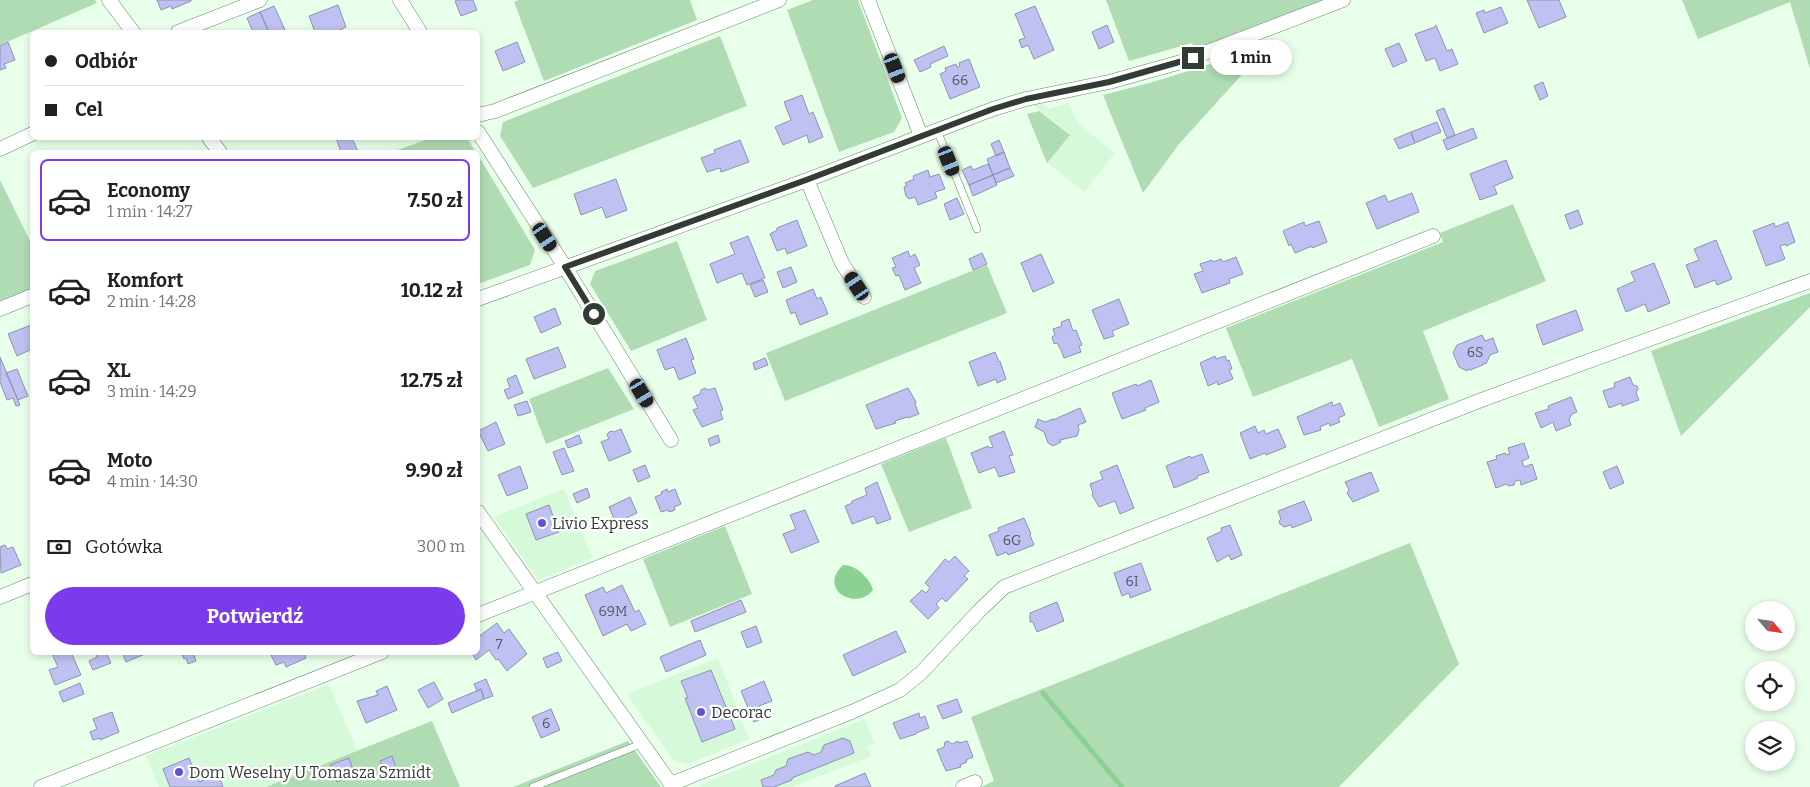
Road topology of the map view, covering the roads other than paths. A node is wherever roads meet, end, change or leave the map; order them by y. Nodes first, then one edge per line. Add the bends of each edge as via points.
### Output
1 (110, 0) edge
2 (260, 0) edge
3 (400, 0) edge
4 (779, 0) edge
5 (868, 0) edge
6 (1343, 0) edge
7 (132, 30) edge
8 (183, 30) edge
9 (419, 30) edge
10 (480, 115) edge
11 (937, 130) junction
12 (30, 135) edge
13 (480, 135) edge
14 (921, 136) junction
15 (211, 140) edge
16 (0, 149) edge
17 (218, 150) edge
18 (806, 180) junction
19 (977, 229) dead end
20 (1433, 236) dead end
21 (565, 267) junction
22 (1810, 281) edge
23 (30, 297) edge
24 (480, 298) edge
25 (864, 298) dead end
26 (0, 309) edge
27 (671, 440) dead end
28 (480, 515) edge
29 (30, 585) edge
30 (535, 592) junction
31 (0, 597) edge
32 (480, 614) edge
33 (374, 655) edge
34 (642, 744) junction
35 (672, 786) edge
36 (42, 787) edge
37 (533, 787) edge

1 - 7 street
2 - 8 street
3 - 9 street
4 - 10 street
5 - 14 street
6 - 11 street via 1181,62 1109,82 1026,99
11 - 14 street
11 - 19 lane
12 - 16 street
13 - 21 street
14 - 18 street
15 - 17 street
18 - 21 street
18 - 25 street via 842,263
20 - 30 street
21 - 24 street
21 - 27 street
22 - 35 street via 1484,399 1004,588 922,673 900,690
23 - 26 street
28 - 30 street
29 - 31 street
30 - 32 street
30 - 34 street
33 - 36 street
34 - 35 street
34 - 37 lane

